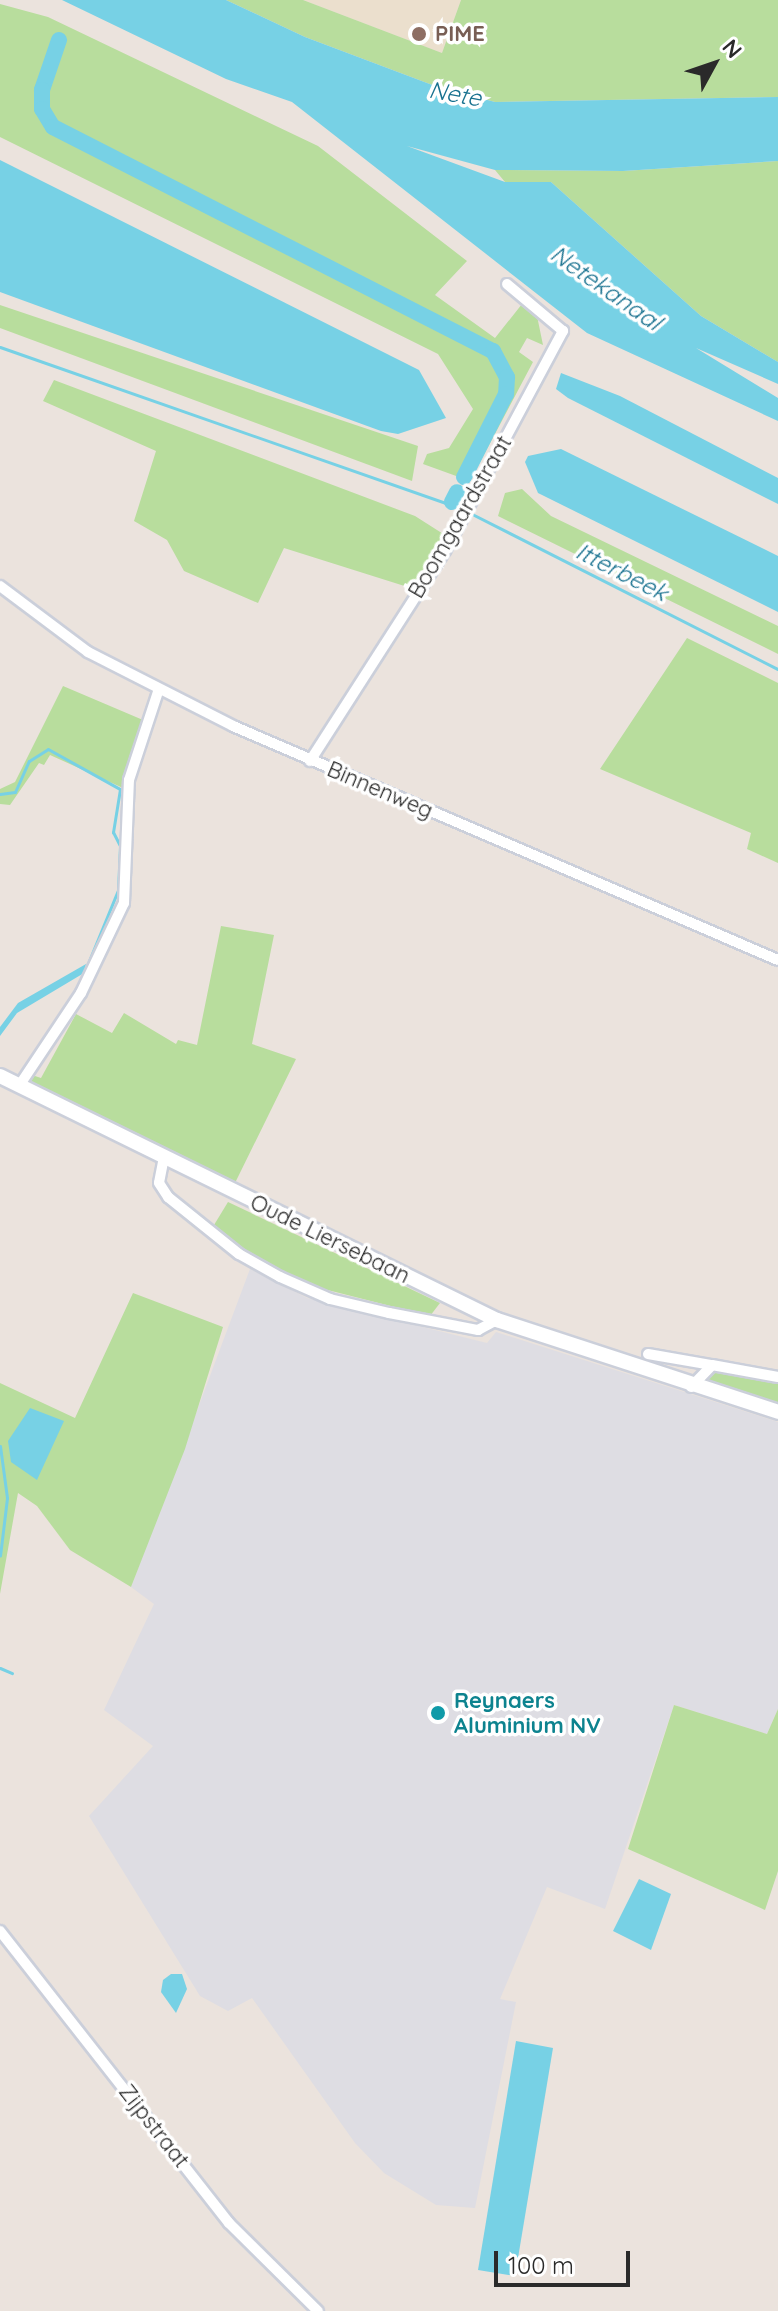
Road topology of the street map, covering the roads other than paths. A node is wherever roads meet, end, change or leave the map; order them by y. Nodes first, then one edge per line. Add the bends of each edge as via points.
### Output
1 (507, 284) dead end
2 (0, 586) edge
3 (159, 689) junction
4 (310, 761) junction
5 (778, 960) edge
6 (0, 1076) edge
7 (19, 1086) junction
8 (164, 1157) junction
9 (497, 1320) junction
10 (648, 1354) dead end
11 (712, 1365) junction
12 (778, 1377) edge
13 (691, 1387) junction
14 (778, 1412) edge
15 (0, 1931) edge
16 (318, 2311) edge

1 - 4 street, Boomgaardstraat via 563,331 450,542
2 - 3 street, Binnenweg via 88,652
3 - 4 street, Binnenweg
3 - 7 street via 129,780 124,903 81,993
4 - 5 street, Binnenweg
6 - 7 main road, Oude Liersebaan
7 - 8 main road, Oude Liersebaan
8 - 9 main road, Oude Liersebaan
8 - 9 street, Oude Liersebaan via 159,1183 168,1197 239,1254 280,1277 330,1299 389,1313 478,1330
9 - 13 main road, Oude Liersebaan
10 - 11 street
11 - 12 street
11 - 13 street
13 - 14 main road, Oude Liersebaan
15 - 16 street, Zijpstraat via 237,2232

